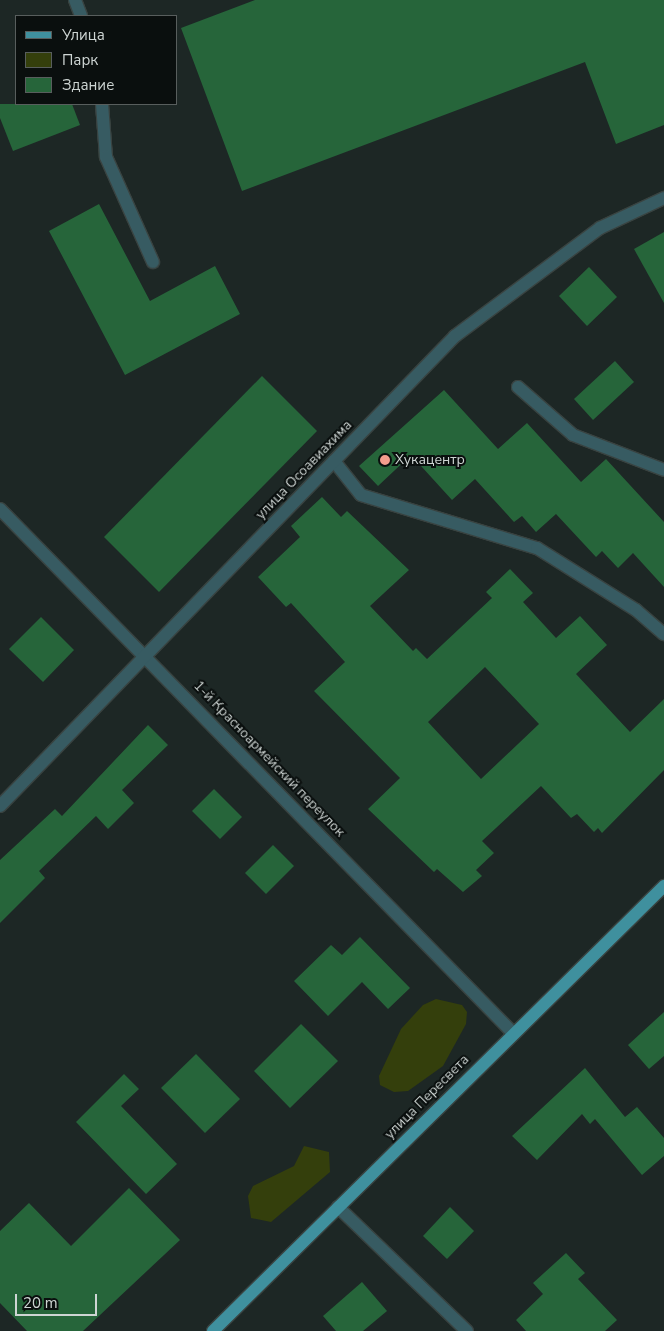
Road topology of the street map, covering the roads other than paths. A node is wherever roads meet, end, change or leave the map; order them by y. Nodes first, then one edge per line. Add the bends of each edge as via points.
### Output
1 (75, 0) edge
2 (81, 15) edge
3 (102, 105) edge
4 (664, 198) edge
5 (153, 262) dead end
6 (518, 387) dead end
7 (334, 461) junction
8 (664, 470) edge
9 (0, 509) edge
10 (664, 634) edge
11 (146, 654) junction
12 (0, 806) edge
13 (664, 886) edge
14 (513, 1034) junction
15 (338, 1207) junction
16 (213, 1331) edge
17 (467, 1331) edge

1 - 2 street
3 - 5 street via 106,158
4 - 7 street, улица Осоавиахима via 600,228 455,336
6 - 8 street via 574,435
7 - 10 street via 361,495 537,548 636,610
7 - 11 street, улица Осоавиахима
9 - 11 street, 1-й Красноармейский переулок
11 - 12 street, улица Осоавиахима
11 - 14 street, 1-й Красноармейский переулок
13 - 14 main road, улица Пересвета
14 - 15 main road, улица Пересвета
15 - 16 main road, улица Пересвета
15 - 17 street

